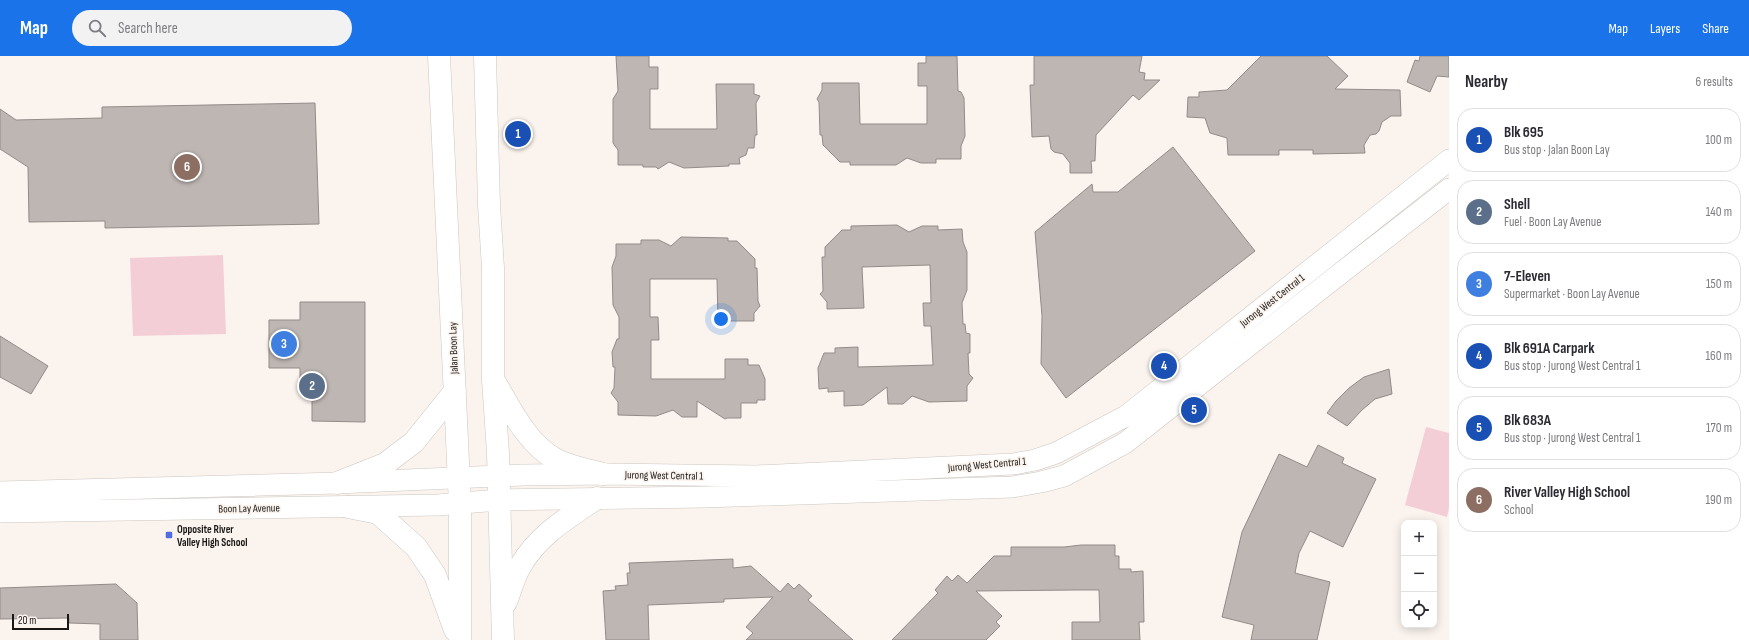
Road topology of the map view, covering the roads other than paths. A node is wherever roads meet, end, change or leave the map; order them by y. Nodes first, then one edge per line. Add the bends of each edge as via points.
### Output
1 (439, 56) edge
2 (484, 56) edge
3 (1449, 160) edge
4 (1449, 189) edge
5 (493, 380) junction
6 (455, 391) junction
7 (602, 474) junction
8 (499, 476) junction
9 (459, 478) junction
10 (338, 483) junction
11 (0, 492) edge
12 (597, 498) junction
13 (499, 500) junction
14 (460, 504) junction
15 (348, 507) junction
16 (0, 512) edge
17 (502, 613) junction
18 (460, 640) edge
19 (503, 640) edge

1 - 6 main road, Jalan Boon Lay
2 - 5 main road via 493,268
3 - 7 street, Jurong West Central 1 via 1126,416 1056,454 1013,464 822,474
4 - 12 street, Jurong West Central 1 via 1125,443 1064,476 1004,487
5 - 7 main road via 535,443 555,459
5 - 8 main road
6 - 9 main road, Jalan Boon Lay
6 - 10 main road via 414,442 385,464
7 - 8 street, Jurong West Central 1
8 - 9 street, Boon Lay Avenue
8 - 13 main road
9 - 10 street, Boon Lay Avenue
9 - 14 main road, Jalan Boon Lay
10 - 11 street, Boon Lay Avenue
12 - 13 street, Jurong West Central 1
12 - 17 main road via 537,542 520,565
13 - 14 street, Boon Lay Avenue
13 - 17 main road
14 - 15 street, Boon Lay Avenue
14 - 18 main road, Jalan Boon Lay
15 - 16 street, Boon Lay Avenue
15 - 18 main road via 378,513 416,547 435,575
17 - 19 main road

